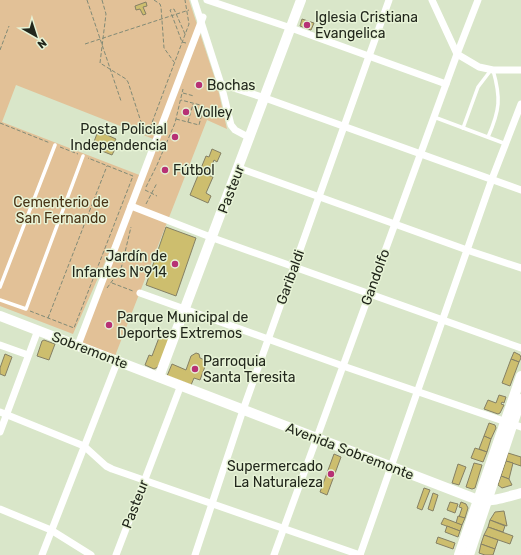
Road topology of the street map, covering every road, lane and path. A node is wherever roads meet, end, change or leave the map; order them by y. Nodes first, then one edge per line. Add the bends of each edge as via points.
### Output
1 (87, 0) edge
2 (102, 0) edge
3 (154, 0) edge
4 (185, 0) edge
5 (207, 0) edge
6 (301, 0) edge
7 (389, 0) edge
8 (432, 0) edge
9 (478, 0) edge
10 (196, 2) edge
11 (186, 11) junction
12 (162, 19) junction
13 (202, 20) junction
14 (9, 26) dead end
15 (291, 28) junction
16 (101, 39) junction
17 (102, 43) junction
18 (85, 44) dead end
19 (0, 50) edge
20 (457, 54) junction
21 (370, 56) junction
22 (174, 62) junction
23 (492, 70) junction
24 (521, 70) edge
25 (111, 71) junction
26 (446, 84) junction
27 (223, 85) junction
28 (182, 93) dead end
29 (194, 96) dead end
30 (265, 98) junction
31 (181, 100) dead end
32 (121, 101) dead end
33 (194, 103) junction
34 (521, 104) edge
35 (434, 117) junction
36 (176, 119) dead end
37 (188, 122) junction
38 (0, 123) edge
39 (344, 126) junction
40 (463, 128) junction
41 (488, 137) junction
42 (250, 138) junction
43 (506, 144) junction
44 (55, 145) junction
45 (421, 154) junction
46 (83, 156) junction
47 (107, 166) junction
48 (239, 168) junction
49 (492, 179) junction
50 (157, 183) dead end
51 (145, 190) dead end
52 (521, 190) edge
53 (152, 193) junction
54 (157, 196) dead end
55 (319, 196) junction
56 (146, 204) dead end
57 (131, 206) junction
58 (395, 224) junction
59 (212, 238) junction
60 (467, 250) junction
61 (294, 267) junction
62 (521, 268) edge
63 (103, 280) junction
64 (0, 287) edge
65 (140, 293) joint
66 (370, 294) junction
67 (0, 300) edge
68 (26, 309) junction
69 (185, 309) junction
70 (0, 316) edge
71 (48, 318) junction
72 (442, 320) junction
73 (38, 330) junction
74 (268, 338) junction
75 (0, 345) edge
76 (78, 345) junction
77 (521, 348) edge
78 (28, 355) junction
79 (118, 360) junction
80 (343, 366) junction
81 (521, 376) edge
82 (159, 377) junction
83 (181, 385) junction
84 (417, 390) junction
85 (521, 399) edge
86 (243, 410) junction
87 (3, 413) edge
88 (513, 424) edge
89 (0, 432) edge
90 (317, 438) junction
91 (84, 446) junction
92 (390, 466) junction
93 (144, 480) junction
94 (521, 493) edge
95 (482, 500) junction
96 (212, 503) junction
97 (0, 510) edge
98 (284, 528) junction
99 (51, 530) junction
100 (42, 555) edge
101 (91, 555) edge
102 (116, 555) edge
103 (195, 555) edge
104 (274, 555) edge
105 (360, 555) edge
106 (459, 555) edge
107 (469, 555) edge

1 - 16 path
2 - 16 path via 106,14
3 - 12 path via 161,5
4 - 11 path
5 - 15 street
6 - 15 main road, Pasteur
7 - 21 street, Garibaldi
8 - 20 street
9 - 20 street, Gandolfo
10 - 11 path
10 - 13 street
11 - 12 path
11 - 22 path via 189,24
12 - 16 path
12 - 22 path via 164,48
13 - 27 street
13 - 57 street
14 - 19 path
15 - 21 street
15 - 30 main road, Pasteur
16 - 17 path
16 - 18 path
17 - 25 path
17 - 25 path via 100,63
20 - 23 street via 479,67
20 - 26 street, Gandolfo
21 - 26 street
21 - 39 street, Garibaldi
22 - 25 path via 150,128 146,131 128,82
23 - 24 street
23 - 40 lane via 478,87
23 - 41 lane via 499,98
25 - 32 path
26 - 35 street, Gandolfo
27 - 30 street
27 - 42 street via 231,125
28 - 29 path
30 - 39 street
30 - 42 main road, Pasteur
31 - 33 path
33 - 37 path
33 - 37 path via 204,106 199,125
34 - 43 street
35 - 40 lane
35 - 45 street, Gandolfo
36 - 37 path
38 - 44 path
39 - 45 street
39 - 55 street, Garibaldi
40 - 41 lane
41 - 43 lane
42 - 48 main road, Pasteur
43 - 49 street
44 - 46 path
44 - 64 lane
45 - 49 street
45 - 58 street, Gandolfo
46 - 47 path
46 - 68 lane
47 - 71 path
47 - 71 path via 133,176 74,328
48 - 55 street
48 - 59 main road, Pasteur
49 - 52 street
49 - 60 street
50 - 53 path
51 - 53 path
53 - 54 path
53 - 56 path
55 - 58 street
55 - 61 street, Garibaldi
57 - 59 street
57 - 63 street
58 - 60 street
58 - 66 street, Gandolfo
59 - 61 street
59 - 69 main road, Pasteur
60 - 62 street
60 - 72 street
61 - 66 street
61 - 74 street, Garibaldi
63 - 65 path
63 - 76 street
65 - 69 street
66 - 72 street
66 - 80 street, Gandolfo
67 - 68 lane
68 - 71 path
69 - 74 street
69 - 82 main road, Pasteur
70 - 73 main road, Sobremonte
72 - 77 street
72 - 84 street
73 - 76 main road, Sobremonte
73 - 78 street
74 - 80 street
74 - 86 street, Garibaldi
75 - 78 street
76 - 79 main road, Sobremonte
78 - 87 street
79 - 82 main road, Sobremonte
79 - 91 street
80 - 84 street
80 - 90 street, Gandolfo
81 - 88 main road
82 - 83 main road, Sobremonte
83 - 86 main road, Avenida Sobremonte
83 - 93 street, Pasteur
84 - 88 street
84 - 92 street
85 - 88 main road
86 - 90 main road, Avenida Sobremonte
86 - 96 street, Garibaldi
87 - 89 street
87 - 91 street
88 - 95 main road
90 - 92 main road, Avenida Sobremonte
90 - 98 street, Gandolfo
91 - 93 street via 106,466
91 - 99 street
92 - 95 main road, Avenida Sobremonte
92 - 105 street
93 - 96 street
93 - 102 street, Pasteur
94 - 95 main road
95 - 106 main road
95 - 107 main road
96 - 98 street
96 - 103 street, Garibaldi
97 - 99 street
98 - 104 street, Gandolfo
98 - 105 street
99 - 100 street
99 - 101 street

